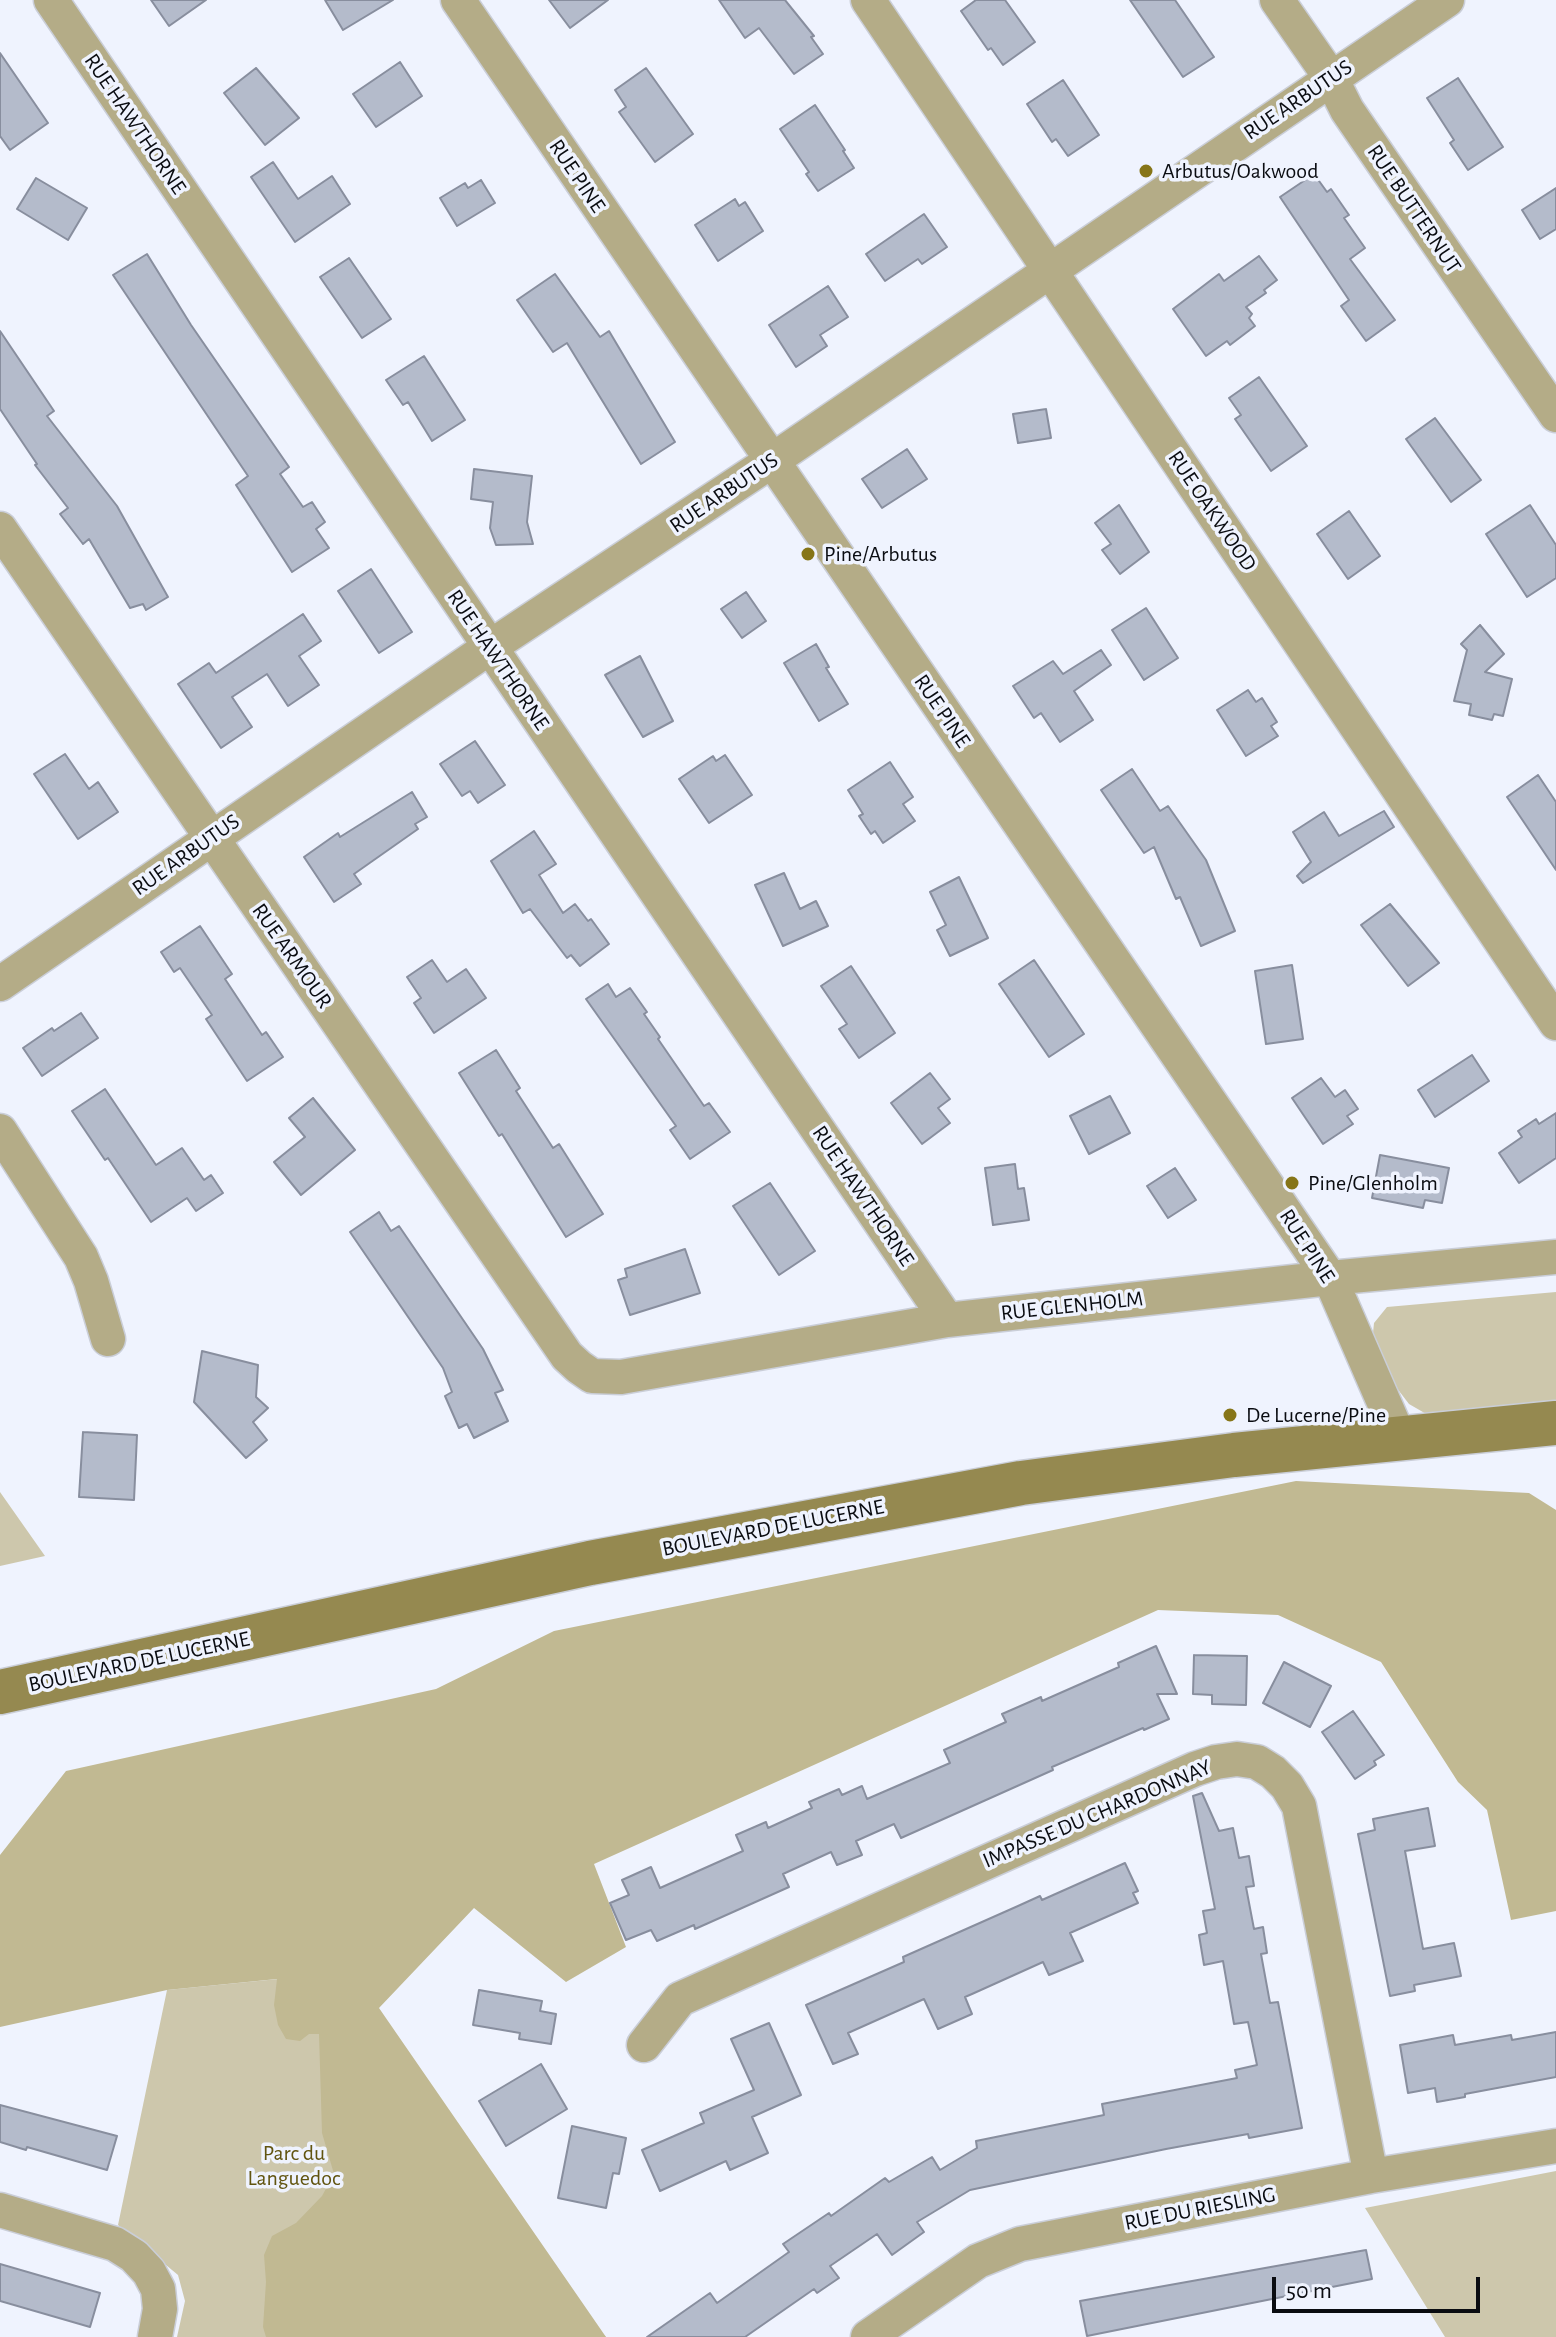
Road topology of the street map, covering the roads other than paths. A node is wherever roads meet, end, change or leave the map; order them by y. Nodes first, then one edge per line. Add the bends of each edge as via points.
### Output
1 (51, 0) edge
2 (458, 0) edge
3 (868, 0) edge
4 (1277, 0) edge
5 (1447, 0) edge
6 (1331, 78) junction
7 (1051, 269) junction
8 (1556, 415) edge
9 (770, 462) junction
10 (0, 529) edge
11 (490, 647) junction
12 (211, 838) junction
13 (0, 984) edge
14 (1556, 1023) edge
15 (0, 1131) edge
16 (1556, 1257) edge
17 (1330, 1278) junction
18 (947, 1320) junction
19 (108, 1339) dead end
20 (592, 1376) joint
21 (1556, 1423) edge
22 (1399, 1437) junction
23 (0, 1692) edge
24 (644, 2045) dead end
25 (1556, 2146) edge
26 (1371, 2176) junction
27 (0, 2210) edge
28 (155, 2337) edge
29 (868, 2337) edge

1 - 11 street, RUE HAWTHORNE
2 - 9 street, RUE PINE
3 - 7 street, RUE OAKWOOD
4 - 6 street, RUE BUTTERNUT
5 - 6 street, RUE ARBUTUS
6 - 7 street, RUE ARBUTUS
6 - 8 street, RUE BUTTERNUT via 1347,110
7 - 9 street, RUE ARBUTUS
7 - 14 street, RUE OAKWOOD
9 - 11 street, RUE ARBUTUS
9 - 17 street, RUE PINE
10 - 12 street, RUE ARMOUR
11 - 12 street, RUE ARBUTUS
11 - 18 street, RUE HAWTHORNE
12 - 13 street, RUE ARBUTUS
12 - 20 street, RUE ARMOUR via 567,1356
15 - 19 street via 81,1257
16 - 17 street, RUE GLENHOLM
17 - 18 street, RUE GLENHOLM
17 - 22 street, RUE PINE
18 - 20 street, RUE GLENHOLM via 621,1377
21 - 22 main road, BOULEVARD DE LUCERNE
22 - 23 main road, BOULEVARD DE LUCERNE via 1086,1473 851,1513 574,1567
24 - 26 street, IMPASSE DU CHARDONNAY via 680,1999 1195,1769 1216,1762 1257,1762 1287,1786 1299,1806
25 - 26 street, RUE DU RIESLING
26 - 29 street, RUE DU RIESLING via 1020,2244 978,2261
27 - 28 street via 115,2244 134,2256 158,2289

